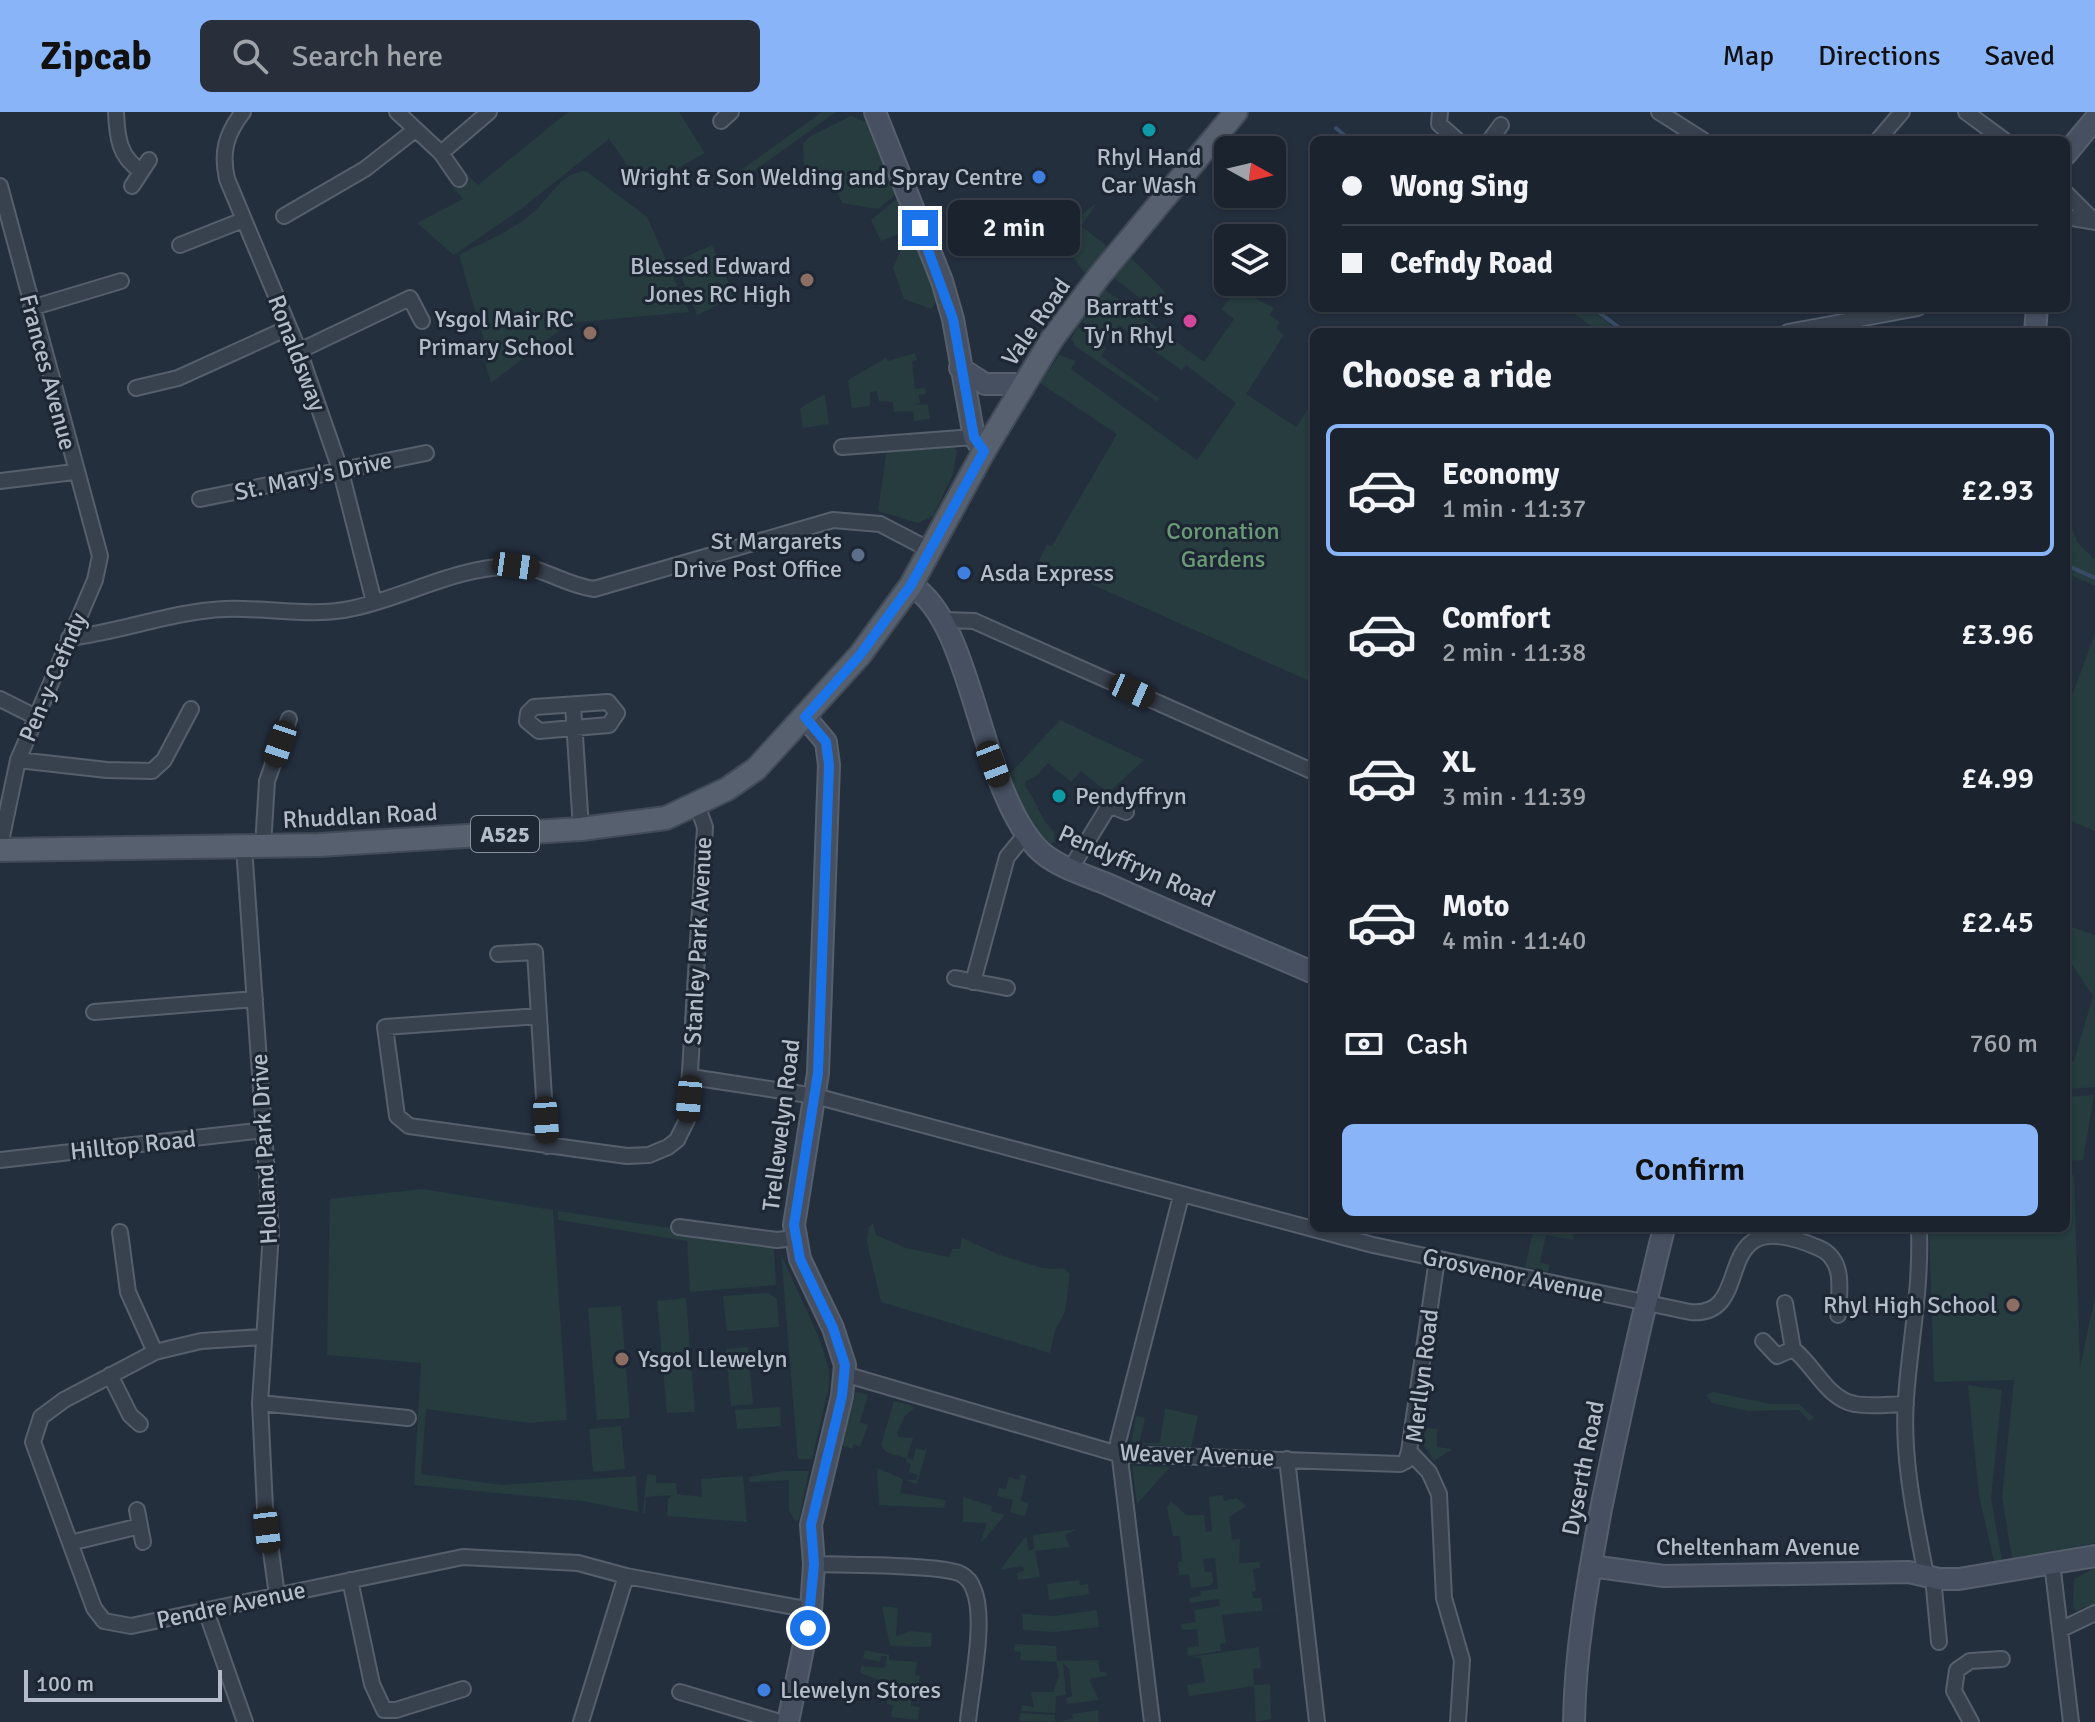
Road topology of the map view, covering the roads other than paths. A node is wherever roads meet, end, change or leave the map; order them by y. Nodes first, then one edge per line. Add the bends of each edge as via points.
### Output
1 (116, 112) edge
2 (243, 112) edge
3 (397, 112) edge
4 (489, 112) edge
5 (875, 112) edge
6 (1236, 112) edge
7 (1440, 112) edge
8 (1659, 112) edge
9 (1902, 112) edge
10 (1966, 112) edge
11 (2095, 119) edge
12 (1501, 125) dead end
13 (415, 130) junction
14 (1452, 136) edge
15 (1493, 136) edge
16 (1697, 136) edge
17 (1881, 136) edge
18 (1999, 136) edge
19 (2070, 149) edge
20 (441, 153) junction
21 (459, 179) dead end
22 (0, 186) edge
23 (132, 186) dead end
24 (2070, 197) edge
25 (284, 216) dead end
26 (2070, 218) edge
27 (243, 220) junction
28 (2095, 222) edge
29 (5, 229) edge
30 (180, 245) dead end
31 (121, 281) dead end
32 (31, 308) junction
33 (1862, 313) edge
34 (422, 321) dead end
35 (288, 328) junction
36 (1804, 328) edge
37 (299, 351) junction
38 (960, 368) junction
39 (1024, 384) junction
40 (136, 388) dead end
41 (979, 444) junction
42 (842, 447) dead end
43 (426, 453) dead end
44 (74, 472) junction
45 (341, 472) junction
46 (0, 481) edge
47 (200, 499) dead end
48 (930, 550) junction
49 (100, 556) joint
50 (911, 585) junction
51 (374, 602) junction
52 (945, 620) junction
53 (69, 638) junction
54 (0, 699) edge
55 (573, 705) junction
56 (191, 709) dead end
57 (36, 717) junction
58 (805, 717) junction
59 (289, 719) dead end
60 (574, 728) junction
61 (18, 760) junction
62 (1310, 770) edge
63 (697, 805) junction
64 (1126, 812) dead end
65 (581, 829) junction
66 (1026, 834) junction
67 (253, 846) junction
68 (0, 848) edge
69 (1071, 868) junction
70 (498, 954) dead end
71 (1310, 971) edge
72 (955, 978) dead end
73 (973, 982) junction
74 (1007, 988) dead end
75 (255, 999) junction
76 (94, 1012) dead end
77 (539, 1016) junction
78 (691, 1077) junction
79 (815, 1096) junction
80 (265, 1130) junction
81 (547, 1146) junction
82 (0, 1160) edge
83 (1181, 1196) junction
84 (679, 1227) dead end
85 (1310, 1228) edge
86 (120, 1232) dead end
87 (1327, 1232) edge
88 (1663, 1232) edge
89 (1919, 1232) edge
90 (795, 1238) junction
91 (139, 1251) dead end
92 (122, 1252) junction
93 (1437, 1259) junction
94 (1645, 1303) junction
95 (1785, 1303) dead end
96 (1838, 1315) dead end
97 (262, 1337) junction
98 (1763, 1341) dead end
99 (1793, 1349) junction
100 (155, 1352) junction
101 (844, 1374) junction
102 (110, 1375) junction
103 (260, 1403) junction
104 (1906, 1404) junction
105 (385, 1416) junction
106 (408, 1418) dead end
107 (140, 1424) dead end
108 (383, 1431) dead end
109 (1409, 1451) junction
110 (1118, 1454) junction
111 (1287, 1459) junction
112 (137, 1510) dead end
113 (140, 1526) junction
114 (143, 1542) dead end
115 (70, 1543) junction
116 (2095, 1556) edge
117 (2052, 1563) junction
118 (814, 1564) junction
119 (1591, 1566) junction
120 (626, 1576) junction
121 (1929, 1576) junction
122 (350, 1580) junction
123 (277, 1595) junction
124 (811, 1610) junction
125 (206, 1611) junction
126 (2095, 1613) edge
127 (2062, 1629) junction
128 (1939, 1642) dead end
129 (1984, 1644) dead end
130 (2002, 1659) dead end
131 (1985, 1660) junction
132 (463, 1689) dead end
133 (680, 1692) dead end
134 (730, 1715) edge
135 (245, 1722) edge
136 (581, 1722) edge
137 (780, 1722) edge
138 (788, 1722) edge
139 (968, 1722) edge
140 (1152, 1722) edge
141 (1317, 1722) edge
142 (1458, 1722) edge
143 (1574, 1722) edge
144 (1971, 1722) edge
145 (2071, 1722) edge

1 - 23 street via 122,151 129,163 145,166
2 - 27 street, Ronaldsway via 229,133 222,160
3 - 13 street
4 - 20 street
5 - 38 street via 942,281
6 - 39 main road, Vale Road / A525 via 1099,277
7 - 14 street via 1439,124
8 - 16 street
9 - 17 street
10 - 18 street
11 - 19 street
12 - 15 street
13 - 20 street
13 - 25 street via 365,169
20 - 21 street
22 - 29 street, Frances Avenue
24 - 28 street
26 - 28 street
27 - 30 street
27 - 35 street, Ronaldsway
29 - 32 street, Frances Avenue
31 - 32 street
32 - 44 street, Frances Avenue
33 - 36 street
34 - 37 street via 410,298
35 - 37 street, Ronaldsway
35 - 40 street via 178,378
37 - 45 street, Ronaldsway
38 - 39 street via 985,384
38 - 41 street
39 - 41 main road, Vale Road / A525
41 - 42 street
41 - 48 main road, Vale Road / A525
43 - 45 street, St. Mary's Drive
44 - 46 street
44 - 49 street, Frances Avenue
45 - 47 street, St. Mary's Drive
45 - 51 street, Ronaldsway
48 - 50 main road, Vale Road / A525
48 - 51 street via 880,524 833,520 594,589 516,566 429,581
49 - 53 street, Pen-y-Cefndy
50 - 52 street, Pendyffryn Road via 935,603
50 - 58 main road, Rhuddlan Road / A525 via 860,655
51 - 53 street via 352,609 280,613 226,609
52 - 62 street via 974,621
52 - 66 street, Pendyffryn Road via 993,764
53 - 57 street, Pen-y-Cefndy
54 - 57 street
55 - 60 street
55 - 60 street via 608,702 617,713 609,725
55 - 60 street via 534,707 527,721 535,730
56 - 61 street via 164,760 152,771
57 - 61 street, Pen-y-Cefndy
58 - 63 main road, Rhuddlan Road / A525 via 756,769
58 - 79 street, Trellewelyn Road via 826,742 829,765
59 - 67 street, Holland Park Drive via 267,781
60 - 65 street
61 - 68 street, Pen-y-Cefndy
63 - 65 main road, Rhuddlan Road / A525 via 666,818
63 - 78 street, Stanley Park Avenue via 705,827
64 - 69 street via 1107,809
65 - 67 main road, Rhuddlan Road / A525
66 - 69 street, Pendyffryn Road via 1040,852
66 - 73 street via 1007,857
67 - 68 main road, Rhuddlan Road / A525
67 - 75 street, Holland Park Drive
69 - 71 street, Pendyffryn Road
70 - 77 street via 535,952
72 - 73 street
73 - 74 street
75 - 76 street
75 - 80 street, Holland Park Drive
77 - 81 street
77 - 81 street, Stanley Park Avenue via 385,1027 401,1122
78 - 79 street, Grosvenor Avenue
78 - 81 street, Stanley Park Avenue via 683,1131 657,1153 627,1156
79 - 83 street, Grosvenor Avenue
79 - 90 street, Trellewelyn Road via 796,1199
80 - 82 street, Hilltop Road
80 - 97 street, Holland Park Drive via 271,1232
83 - 85 street, Grosvenor Avenue
83 - 110 street
84 - 90 street
86 - 92 street
87 - 93 street, Grosvenor Avenue
88 - 94 street, Dyserth Road
89 - 104 street via 1918,1313
90 - 101 street, Trellewelyn Road via 816,1298 842,1348
91 - 92 street
92 - 100 street via 128,1292
93 - 94 street, Grosvenor Avenue
93 - 109 street, Merllyn Road
94 - 96 street, Grosvenor Avenue via 1704,1313 1717,1307 1727,1294 1741,1251 1767,1234 1828,1252 1838,1267
94 - 119 street, Dyserth Road
95 - 99 street
97 - 100 street, Pendre Avenue via 201,1341
97 - 103 street, Holland Park Drive
98 - 99 street via 1777,1356
99 - 104 street via 1842,1400
100 - 102 street, Pendre Avenue
101 - 110 street, Weaver Avenue
101 - 118 street, Trellewelyn Road via 811,1525
102 - 107 street
102 - 115 street, Pendre Avenue via 64,1400 36,1427 33,1442
103 - 105 street
103 - 123 street, Holland Park Drive via 265,1508
104 - 121 street via 1910,1496
105 - 106 street
105 - 108 street
109 - 111 street, Weaver Avenue via 1400,1464
109 - 142 street, Merllyn Road via 1429,1472 1439,1494 1444,1598 1462,1660
110 - 111 street, Weaver Avenue
110 - 140 street
111 - 141 street
112 - 113 street
113 - 114 street
113 - 115 street
115 - 125 street, Pendre Avenue via 94,1608 111,1632
116 - 117 street, Cheltenham Avenue
117 - 121 street, Cheltenham Avenue via 1959,1579
117 - 127 street
118 - 124 street, Trellewelyn Road
118 - 139 street via 955,1572 966,1578 975,1593 977,1616
119 - 121 street, Cheltenham Avenue via 1664,1576
119 - 143 street, Dyserth Road via 1574,1674
120 - 122 street, Pendre Avenue via 578,1563 463,1557
120 - 124 street, Pendre Avenue
120 - 136 street
121 - 128 street
122 - 123 street, Pendre Avenue
122 - 132 street via 372,1684 384,1710
123 - 125 street, Pendre Avenue
124 - 138 street, Trellewelyn Road
125 - 135 street
126 - 127 street
127 - 145 street
129 - 131 street
130 - 131 street
131 - 144 street via 1965,1663 1953,1680 1956,1698
133 - 134 street
134 - 137 street

